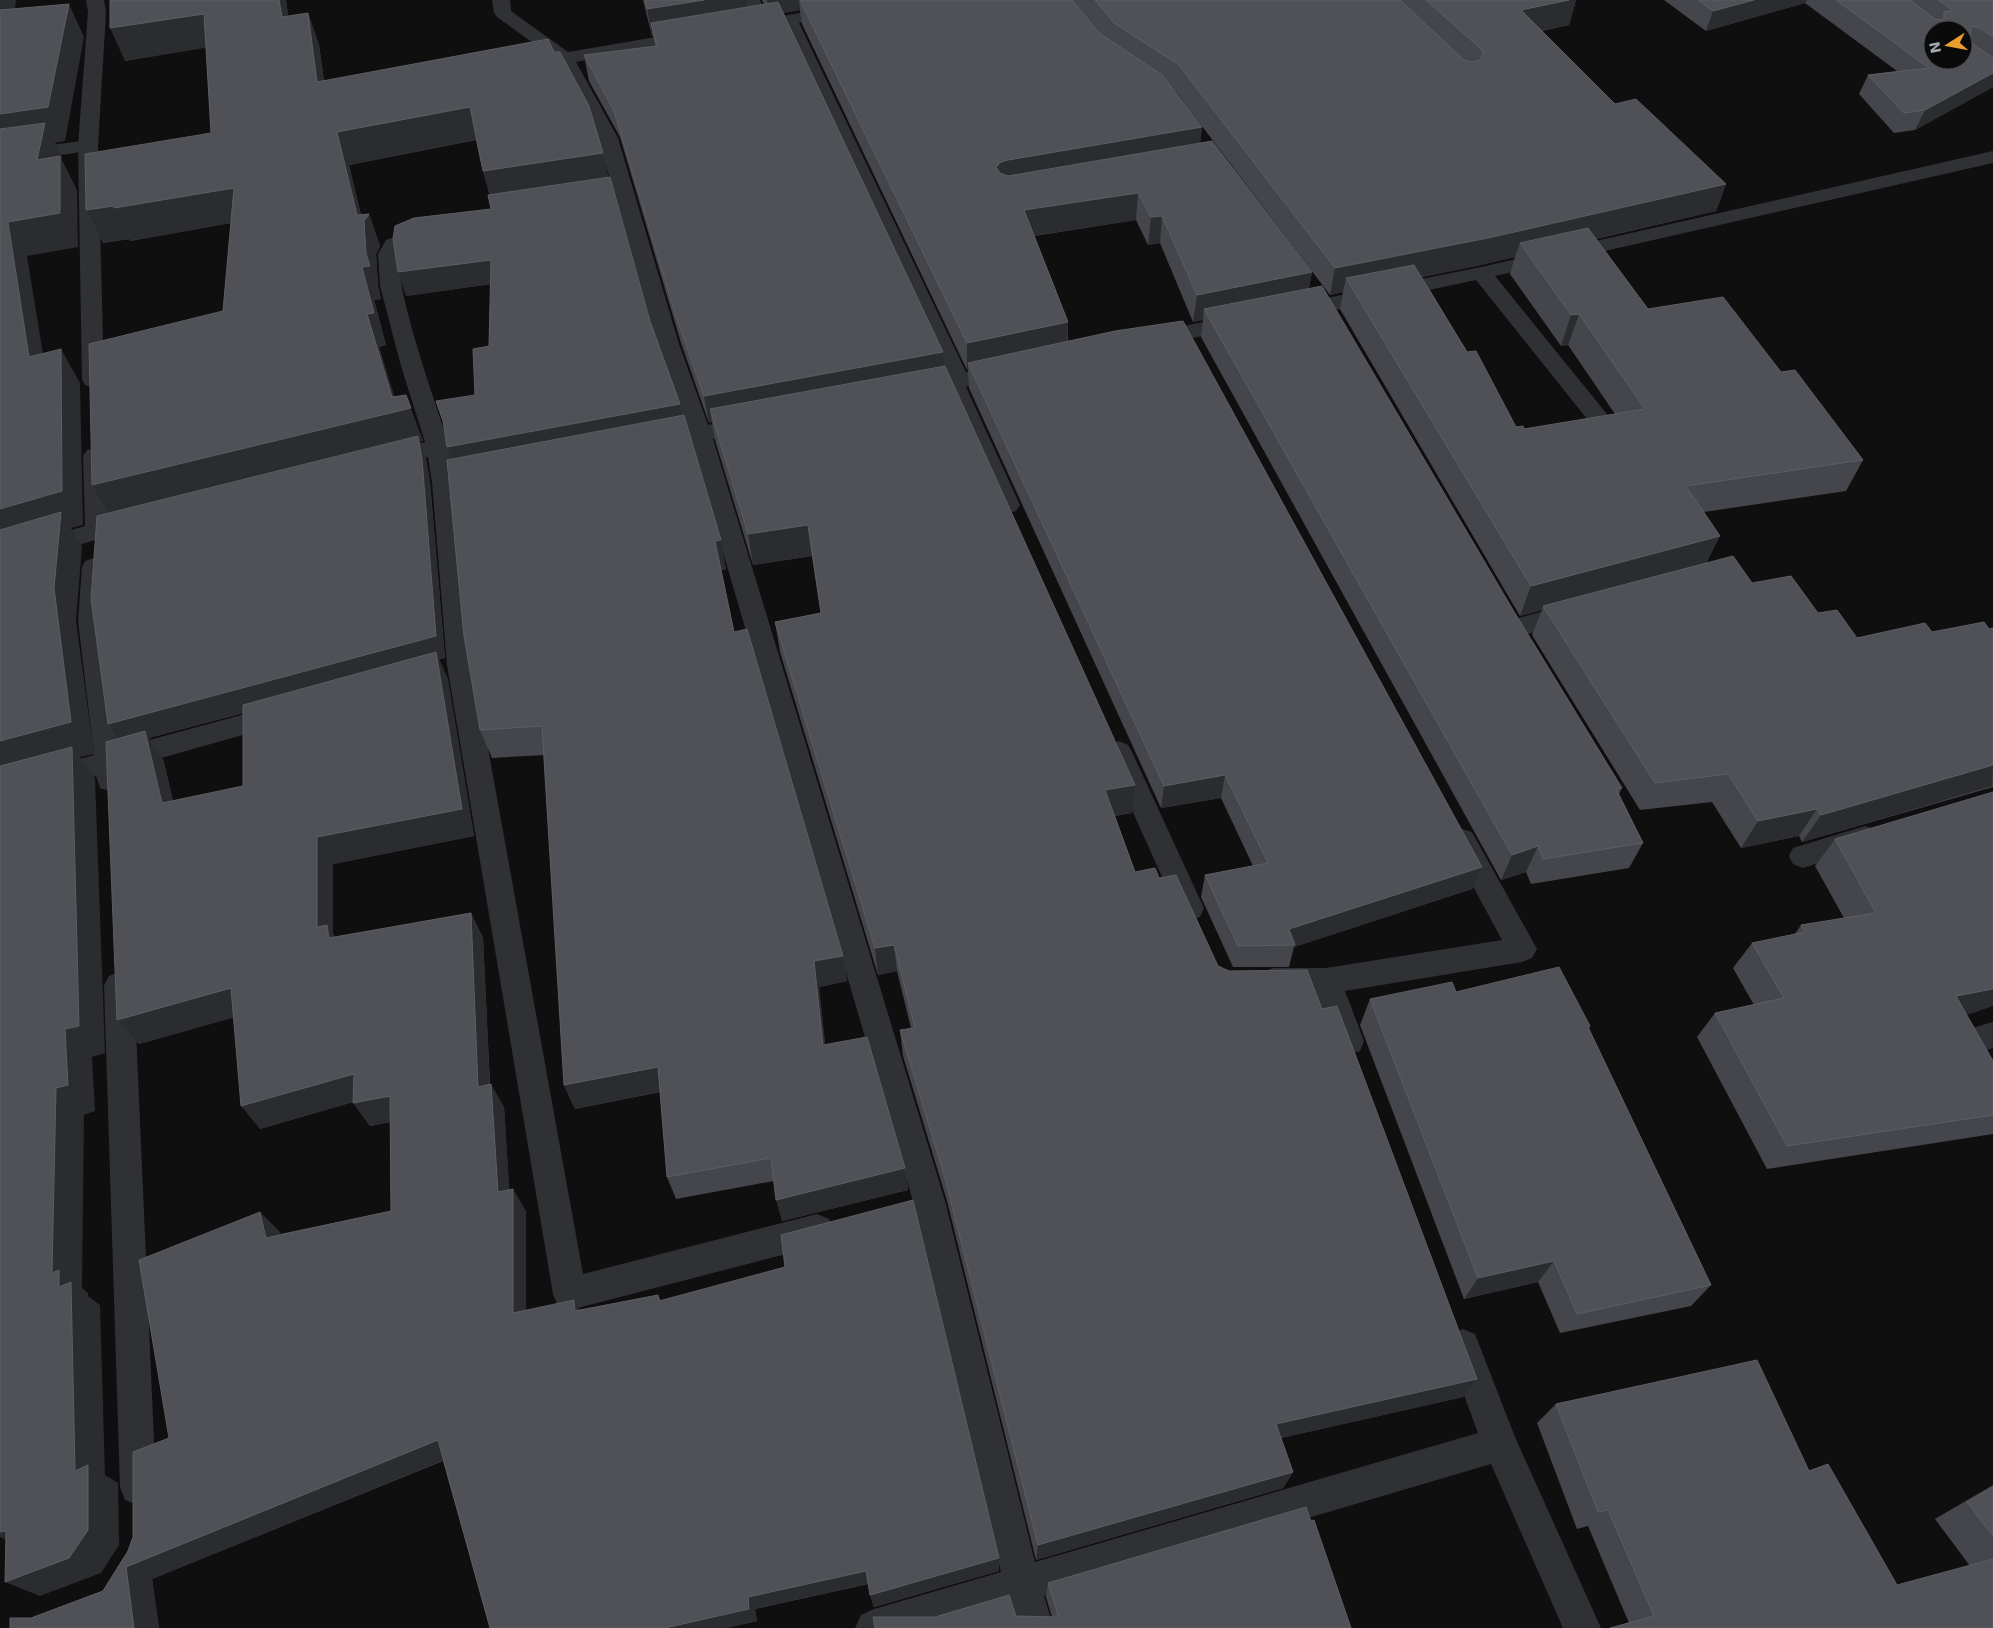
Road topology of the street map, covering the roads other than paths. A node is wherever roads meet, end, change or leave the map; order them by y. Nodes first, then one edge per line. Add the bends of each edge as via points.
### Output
1 (501, 0) edge
2 (751, 0) edge
3 (900, 0) edge
4 (90, 14) edge
5 (788, 20) junction
6 (762, 24) junction
7 (742, 28) edge
8 (713, 33) edge
9 (565, 58) junction
10 (536, 63) edge
11 (88, 146) junction
12 (1993, 157) edge
13 (0, 158) edge
14 (446, 223) edge
15 (1482, 273) junction
16 (1185, 332) junction
17 (1128, 344) edge
18 (1199, 358) edge
19 (1025, 366) edge
20 (956, 383) junction
21 (895, 397) edge
22 (94, 402) edge
23 (778, 419) edge
24 (94, 432) edge
25 (700, 434) junction
26 (1611, 434) edge
27 (438, 447) junction
28 (631, 447) edge
29 (362, 465) edge
30 (513, 469) edge
31 (444, 482) junction
32 (106, 528) junction
33 (1019, 530) edge
34 (0, 560) edge
35 (1596, 606) edge
36 (1513, 629) edge
37 (299, 709) edge
38 (1109, 729) edge
39 (110, 762) junction
40 (0, 792) edge
41 (111, 802) edge
42 (1450, 818) edge
43 (1889, 830) edge
44 (1803, 856) dead end
45 (1203, 937) edge
46 (118, 960) edge
47 (1326, 981) junction
48 (1242, 982) edge
49 (1357, 1064) edge
50 (929, 1201) junction
51 (901, 1208) edge
52 (844, 1223) edge
53 (1455, 1324) edge
54 (1500, 1444) junction
55 (138, 1512) edge
56 (1022, 1584) junction
57 (874, 1628) edge
58 (1035, 1628) edge
59 (1582, 1628) edge

1 - 9 street via 503,13
2 - 6 street
3 - 5 street
4 - 11 street
5 - 6 street
5 - 20 street
6 - 7 street
8 - 9 street
9 - 10 street
9 - 25 street via 608,138 613,192
11 - 13 street
11 - 22 street
12 - 15 street
14 - 27 street via 393,244 388,254 391,286
15 - 16 street
15 - 26 street
16 - 17 street
16 - 18 street
19 - 20 street
20 - 21 street
20 - 33 street
23 - 25 street
24 - 32 street
25 - 28 street
25 - 50 street
27 - 29 street
27 - 31 street
30 - 31 street
31 - 52 street via 450,667 570,1294
32 - 34 street
32 - 39 street via 91,621
35 - 36 street
37 - 39 street
38 - 45 street
39 - 40 street
39 - 41 street
42 - 47 street via 1522,949
43 - 44 street
46 - 55 street
47 - 48 street
47 - 49 street
50 - 51 street
50 - 56 street
53 - 54 street
54 - 56 street
54 - 59 street
56 - 57 street
56 - 58 street

